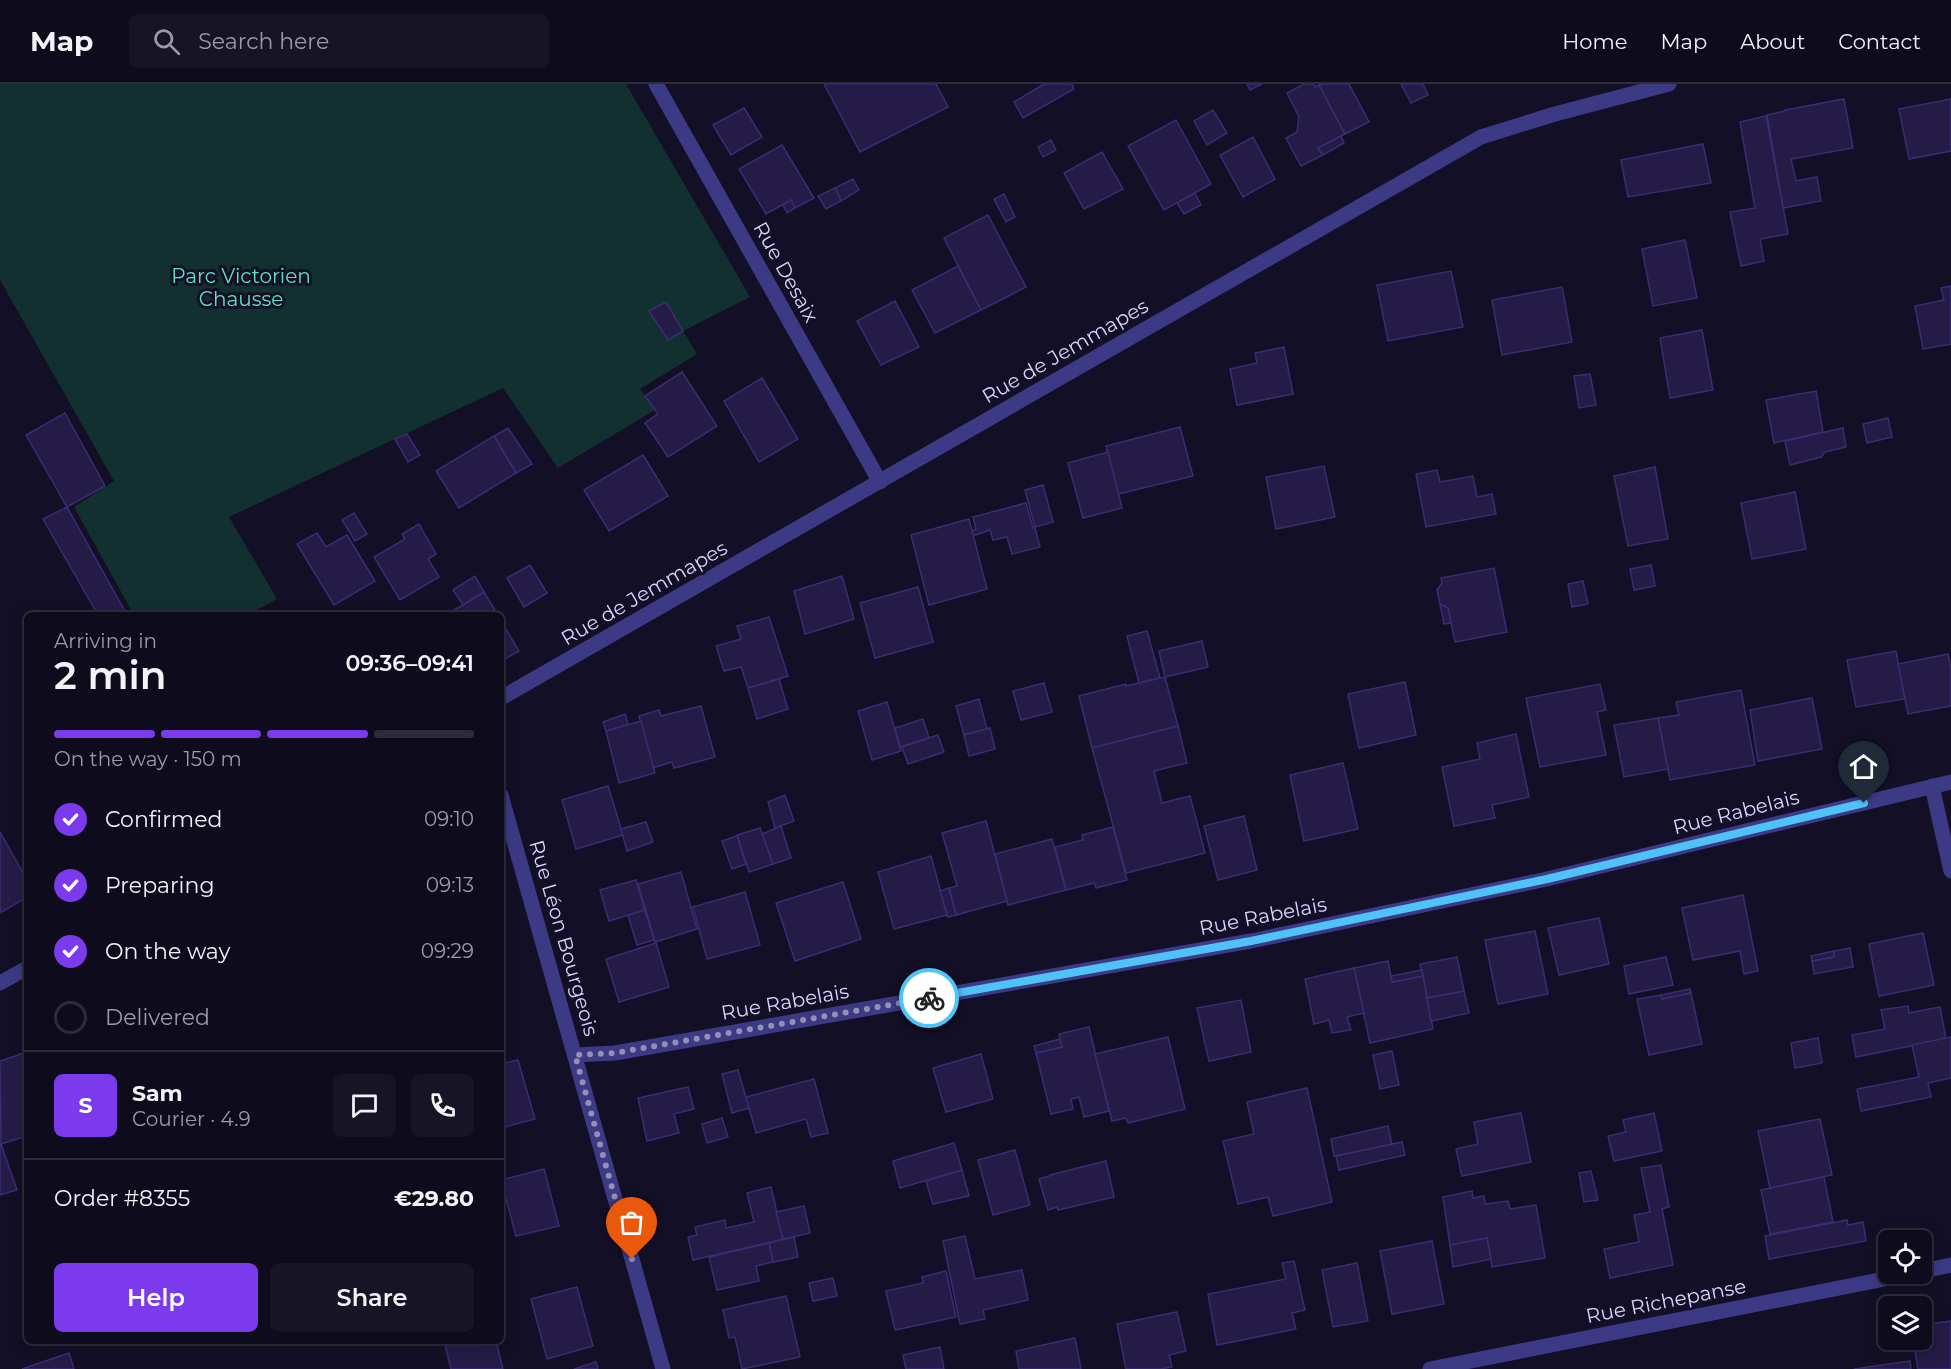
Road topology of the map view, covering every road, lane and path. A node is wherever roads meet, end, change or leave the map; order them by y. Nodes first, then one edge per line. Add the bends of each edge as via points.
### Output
1 (656, 84) edge
2 (1669, 84) edge
3 (880, 482) junction
4 (504, 696) edge
5 (1951, 782) edge
6 (1932, 786) junction
7 (504, 806) edge
8 (1951, 871) edge
9 (24, 970) edge
10 (0, 983) edge
11 (575, 1055) junction
12 (1951, 1265) edge
13 (1932, 1269) edge
14 (1878, 1280) edge
15 (663, 1369) edge
16 (1431, 1369) edge

1 - 3 street, Rue Desaix
2 - 3 street, Rue de Jemmapes via 1481,137
3 - 4 street, Rue de Jemmapes
5 - 6 street, Rue Rabelais
6 - 8 street
6 - 11 street, Rue Rabelais via 1547,879 1251,941 615,1053
7 - 11 street, Rue Léon Bourgeois
9 - 10 street
11 - 15 street, Rue Léon Bourgeois
12 - 13 street
14 - 16 street, Rue Richepanse

